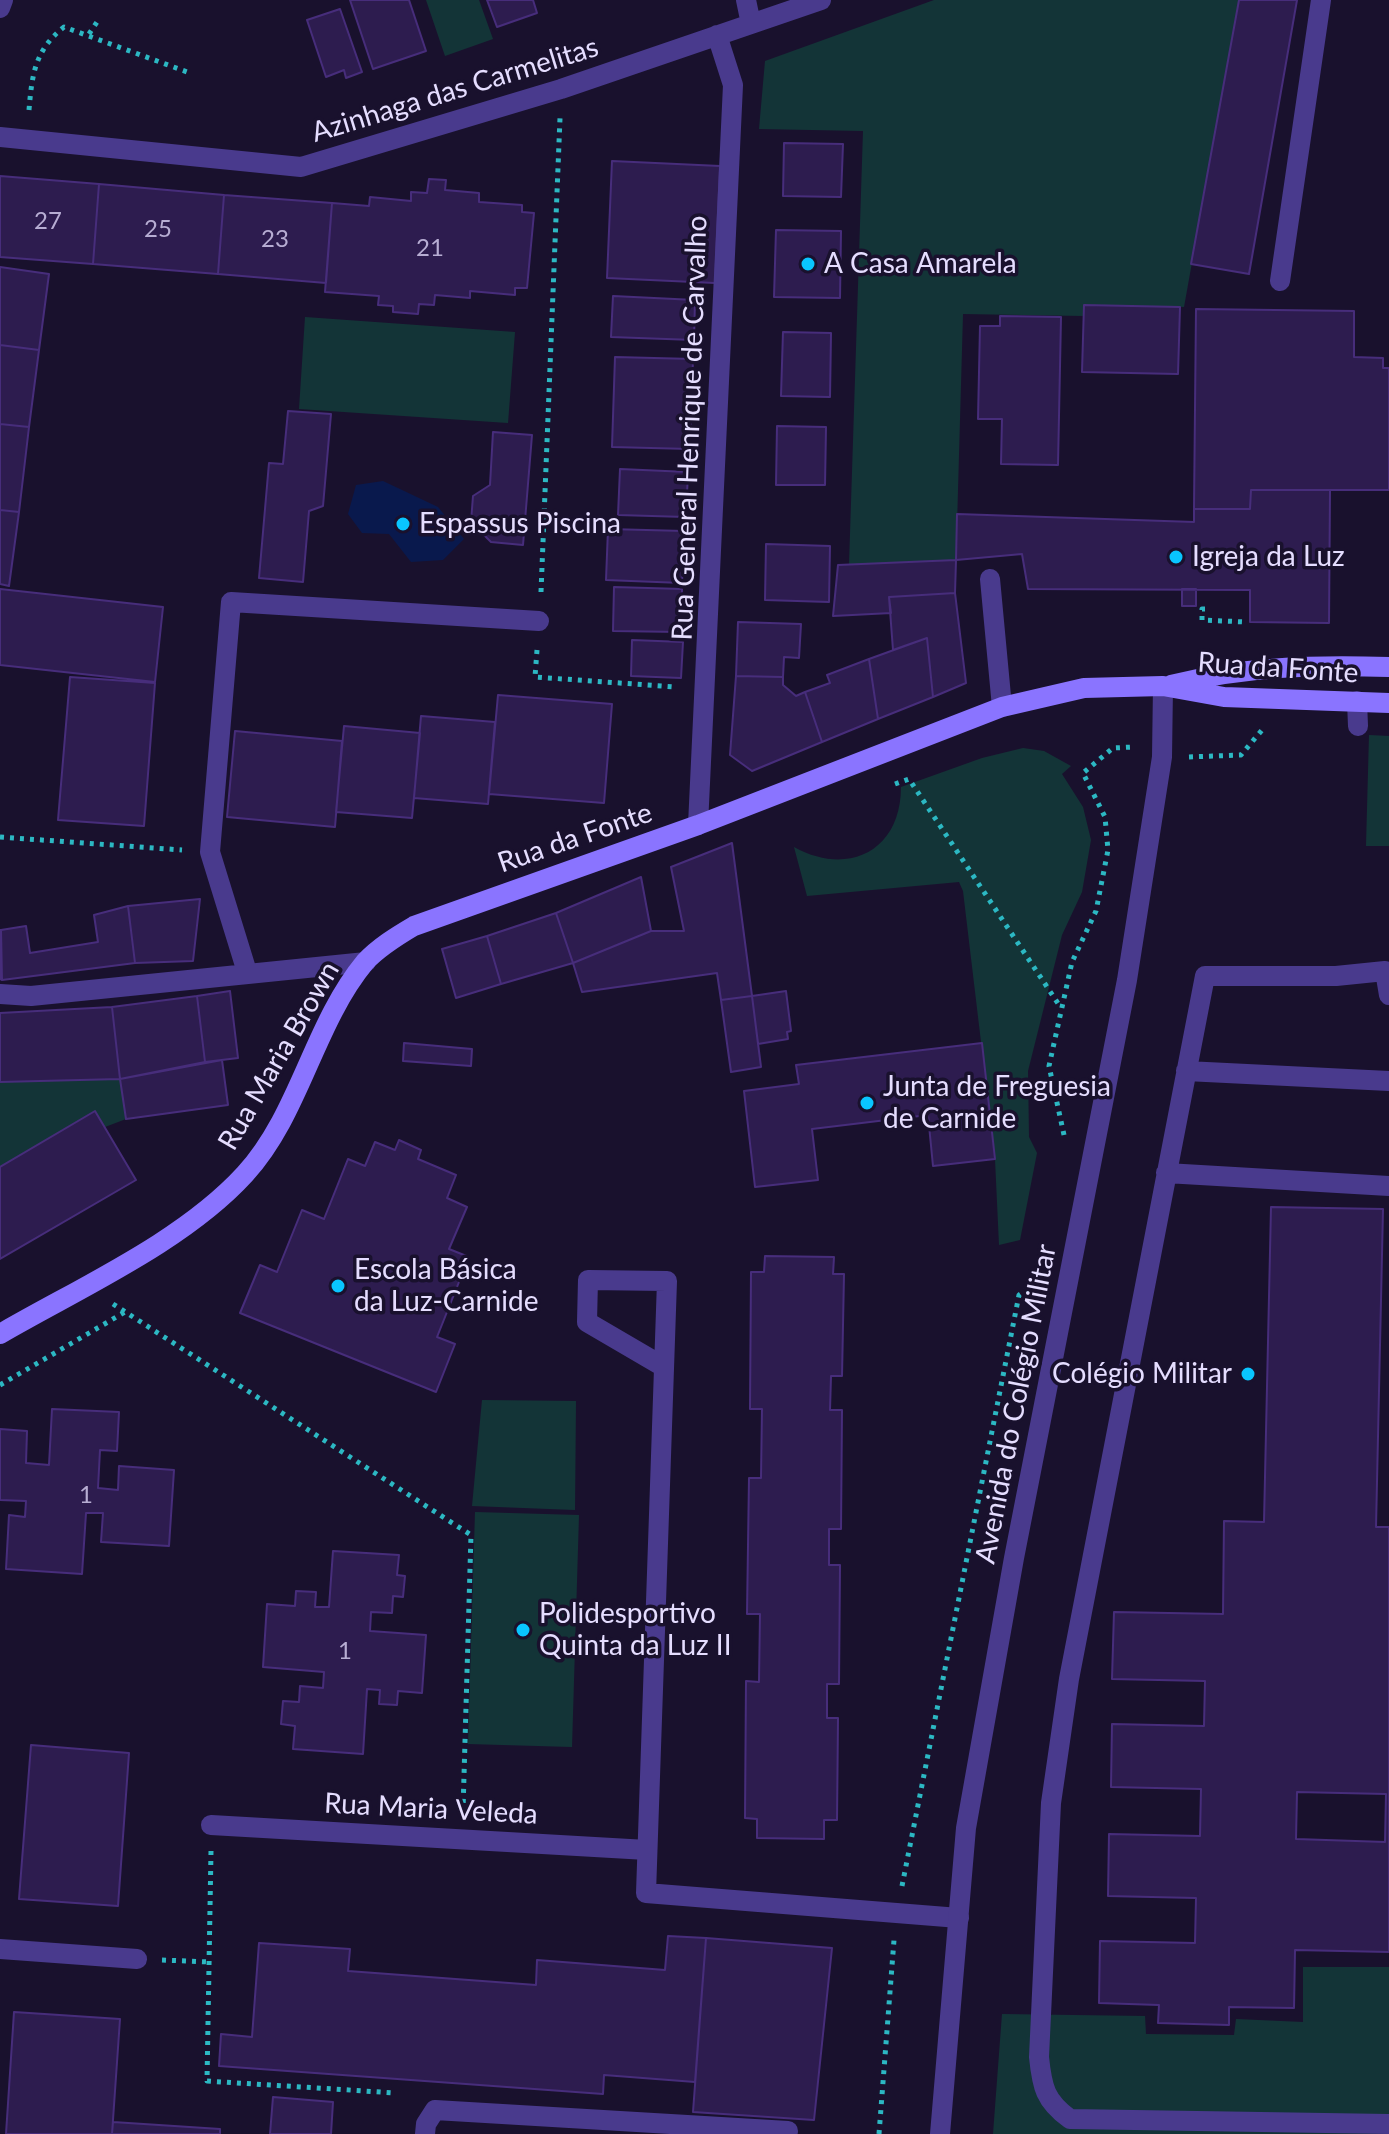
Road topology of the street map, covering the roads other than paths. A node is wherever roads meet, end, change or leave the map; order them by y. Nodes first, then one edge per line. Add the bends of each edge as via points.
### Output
1 (3, 0) edge
2 (746, 0) edge
3 (821, 0) edge
4 (1321, 0) edge
5 (0, 8) edge
6 (751, 24) junction
7 (717, 35) junction
8 (0, 137) edge
9 (1280, 281) dead end
10 (990, 579) dead end
11 (539, 621) road end
12 (1389, 667) edge
13 (1163, 686) junction
14 (1357, 701) junction
15 (1389, 703) edge
16 (1002, 707) junction
17 (1358, 726) dead end
18 (698, 825) junction
19 (366, 962) junction
20 (247, 972) junction
21 (0, 994) edge
22 (1389, 995) edge
23 (1186, 1071) junction
24 (1389, 1081) edge
25 (1166, 1173) junction
26 (1389, 1186) edge
27 (0, 1334) edge
28 (664, 1367) junction
29 (211, 1825) road end
30 (647, 1850) junction
31 (959, 1918) junction
32 (0, 1949) edge
33 (137, 1959) road end
34 (1389, 2124) edge
35 (520, 2125) edge
36 (788, 2131) dead end
37 (425, 2134) edge
38 (940, 2134) edge

1 - 5 street
2 - 6 street
3 - 6 street, Azinhaga das Carmelitas
4 - 9 street
6 - 7 street, Azinhaga das Carmelitas
7 - 8 street, Azinhaga das Carmelitas via 561,89 301,167
7 - 18 street, Rua General Henrique de Carvalho via 733,85
10 - 16 street
11 - 20 street via 231,602 210,852
12 - 13 main road, Rua da Fonte via 1225,671
13 - 14 main road, Rua da Fonte via 1224,697
13 - 16 main road, Rua da Fonte via 1084,688
13 - 31 street, Avenida do Colégio Militar via 1162,757 1127,980 966,1828
14 - 15 main road, Rua da Fonte
14 - 17 street
16 - 18 main road, Rua da Fonte
18 - 19 main road, Rua da Fonte via 437,916 387,942
19 - 20 street
19 - 27 main road, Rua Maria Brown via 270,1140 245,1174 156,1243
20 - 21 street via 31,996
22 - 23 street via 1385,971 1205,976
23 - 24 street
23 - 25 street
25 - 26 street
25 - 34 street via 1069,1679 1051,1803 1041,1983 1042,2090 1051,2106 1070,2119
28 - 28 street via 667,1281 588,1280 587,1322
28 - 30 street
29 - 30 street, Rua Maria Veleda
30 - 31 street via 646,1893
31 - 38 street, Avenida do Colégio Militar
32 - 33 street
35 - 36 street
35 - 37 street via 435,2110

